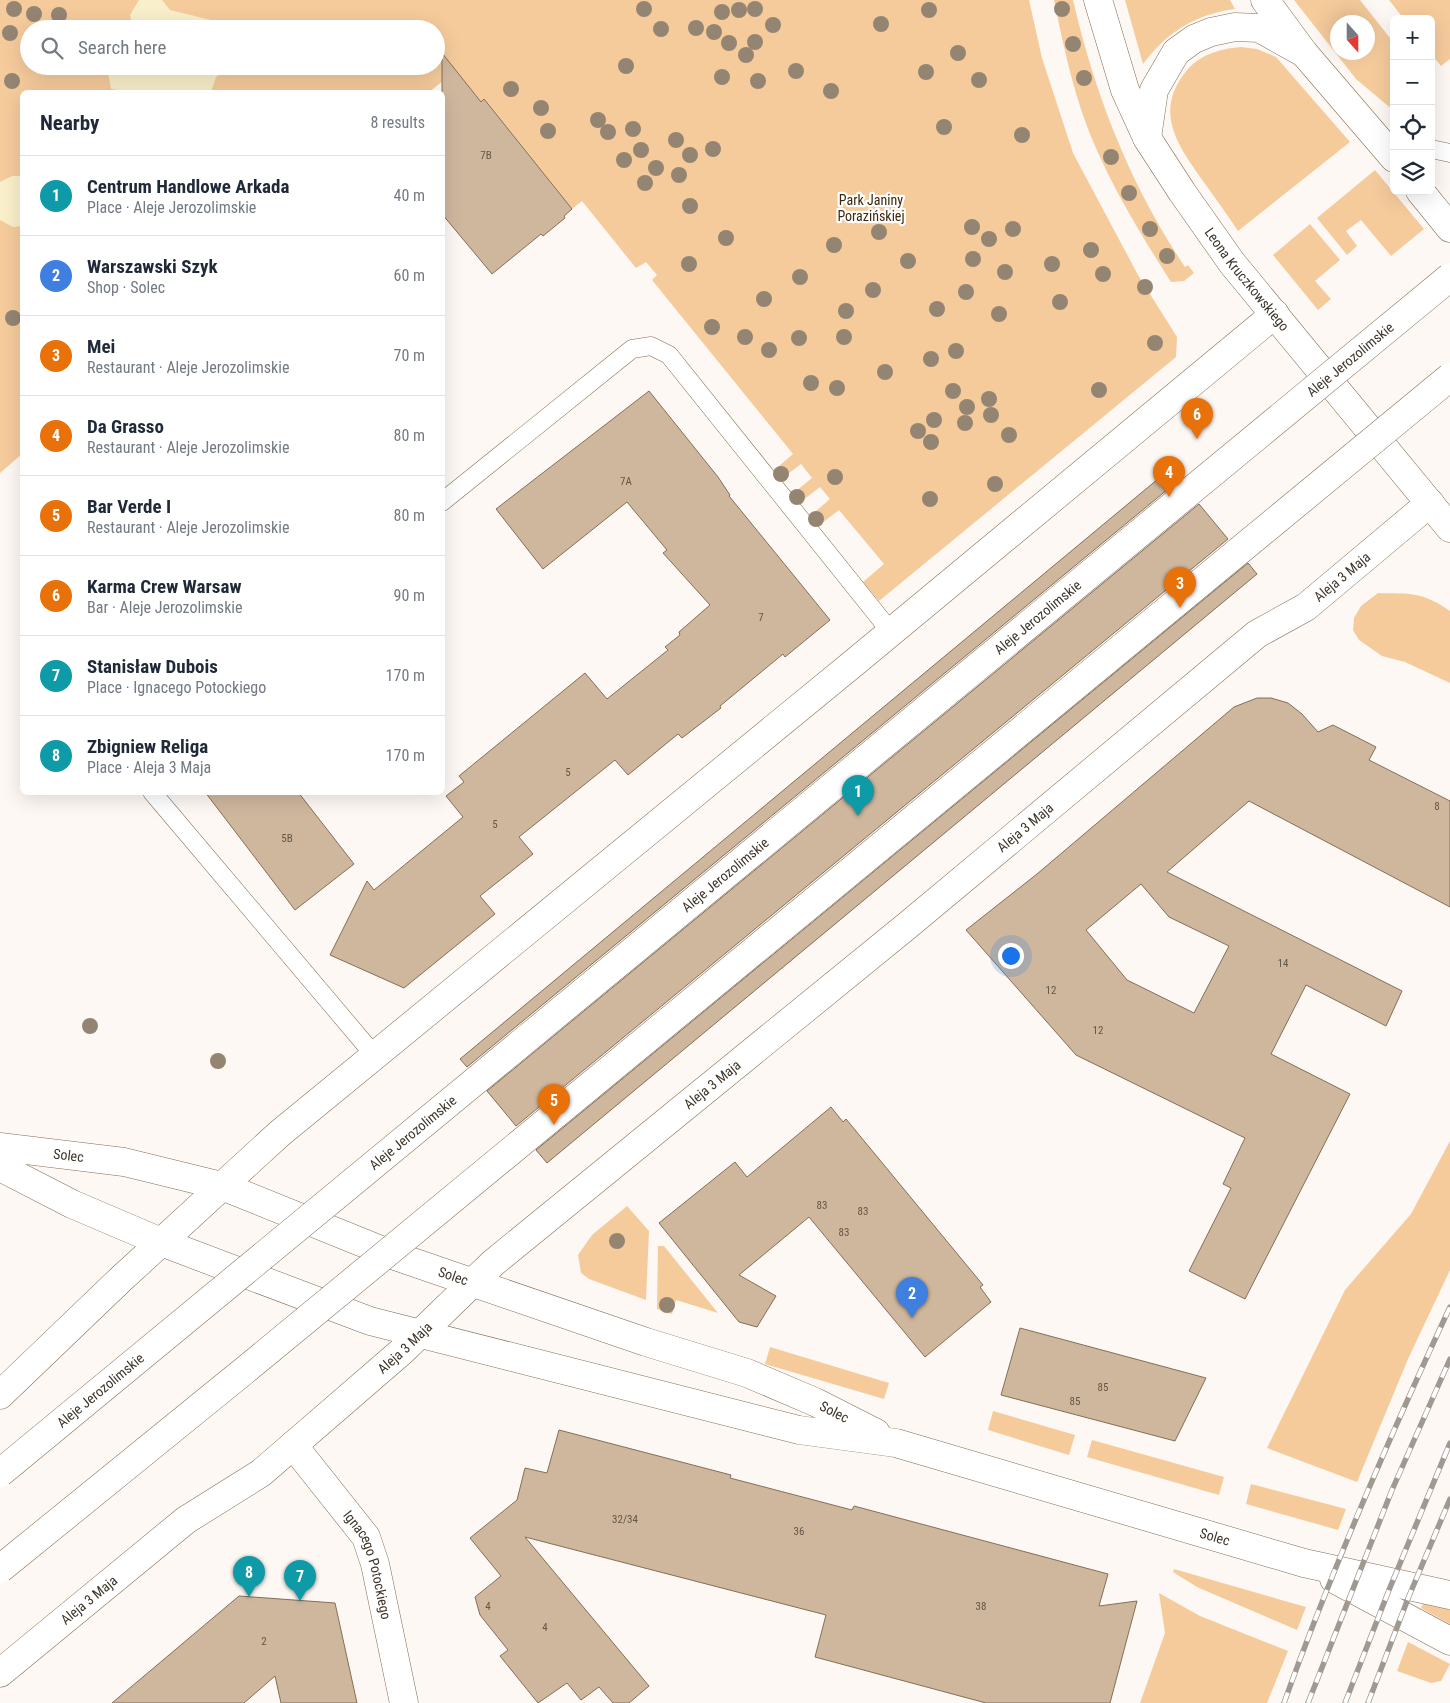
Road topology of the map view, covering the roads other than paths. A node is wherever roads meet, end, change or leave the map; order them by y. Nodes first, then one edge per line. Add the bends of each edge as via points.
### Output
1 (1098, 0) edge
2 (1265, 0) edge
3 (1304, 53) junction
4 (1147, 138) junction
5 (1389, 148) edge
6 (1435, 150) edge
7 (1450, 153) edge
8 (1423, 195) edge
9 (1450, 228) edge
10 (1450, 277) edge
11 (1274, 314) junction
12 (1450, 377) edge
13 (445, 500) edge
14 (1430, 504) junction
15 (1450, 528) edge
16 (891, 632) junction
17 (155, 795) edge
18 (375, 1056) junction
19 (0, 1148) edge
20 (0, 1167) edge
21 (222, 1186) junction
22 (161, 1242) junction
23 (472, 1283) junction
24 (420, 1334) junction
25 (0, 1395) edge
26 (896, 1443) junction
27 (293, 1445) junction
28 (0, 1473) edge
29 (1304, 1563) junction
30 (0, 1568) edge
31 (1450, 1595) edge
32 (1450, 1640) edge
33 (0, 1673) edge
34 (404, 1703) edge

1 - 4 street, Leona Kruczkowskiego via 1125,90
2 - 3 street
3 - 4 street via 1259,28 1235,27 1194,39 1176,52 1154,90
3 - 5 street
4 - 11 street, Leona Kruczkowskiego via 1213,238
6 - 7 lane
8 - 9 street
10 - 28 street, Aleje Jerozolimskie, bridge
11 - 14 street, Leona Kruczkowskiego
11 - 16 street
12 - 30 street, bridge via 258,1360
13 - 16 lane via 632,349 651,346 669,354
14 - 15 street, Leona Kruczkowskiego
14 - 23 street, Aleja 3 Maja via 1306,607 1257,634
16 - 18 street
17 - 18 lane
18 - 21 street via 279,1134
19 - 21 street, Solec via 124,1162
20 - 22 street, Solec via 72,1204
21 - 22 street
21 - 23 street, Solec via 398,1257
22 - 24 street, Solec via 360,1317
22 - 25 street
23 - 24 street, Aleja 3 Maja
23 - 26 street, Solec via 746,1374 815,1402
24 - 26 street, Solec via 799,1430
24 - 27 street, Aleja 3 Maja
26 - 29 street, Solec
27 - 33 street, Aleja 3 Maja via 261,1473 186,1520
27 - 34 street, Ignacego Potockiego via 366,1537 375,1564
29 - 31 street, Solec
29 - 32 street, Solec

